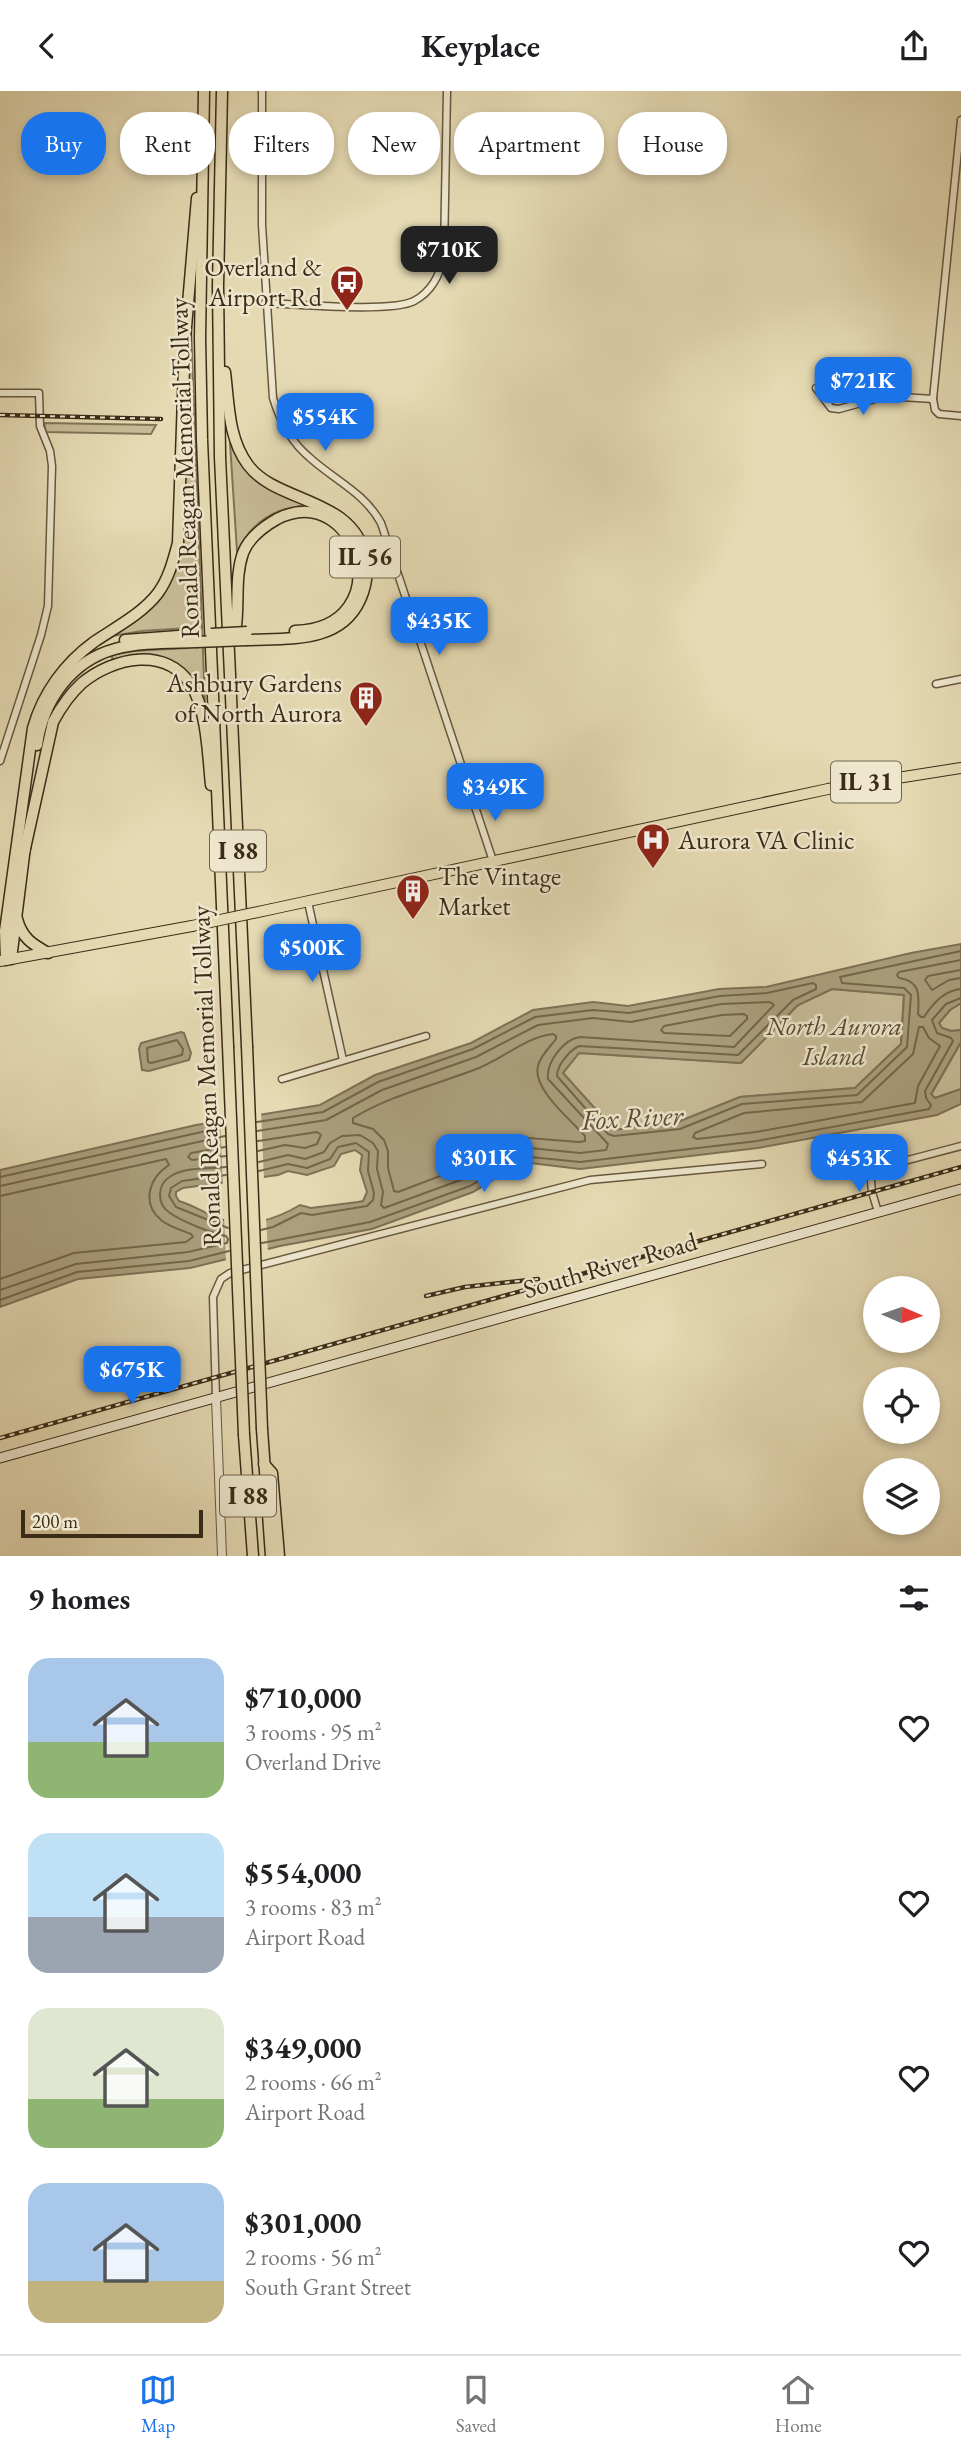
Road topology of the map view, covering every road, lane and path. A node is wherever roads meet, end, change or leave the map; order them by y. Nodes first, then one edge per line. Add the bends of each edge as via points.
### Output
1 (204, 91) edge
2 (222, 91) edge
3 (262, 91) edge
4 (447, 91) edge
5 (204, 112) edge
6 (961, 120) edge
7 (203, 175) edge
8 (203, 175) edge
9 (265, 303) junction
10 (219, 324) junction
11 (816, 388) dead end
12 (0, 393) edge
13 (933, 399) junction
14 (961, 416) edge
15 (247, 636) junction
16 (196, 638) junction
17 (230, 656) junction
18 (59, 676) junction
19 (961, 679) edge
20 (936, 684) dead end
21 (0, 761) edge
22 (961, 768) edge
23 (219, 826) junction
24 (24, 853) junction
25 (493, 861) junction
26 (308, 902) junction
27 (16, 917) junction
28 (3, 936) edge
29 (48, 953) junction
30 (5, 960) edge
31 (426, 1035) dead end
32 (343, 1060) junction
33 (282, 1079) dead end
34 (961, 1146) edge
35 (762, 1164) dead end
36 (961, 1189) edge
37 (878, 1212) junction
38 (216, 1398) junction
39 (0, 1458) edge
40 (264, 1464) junction
41 (222, 1556) edge
42 (253, 1556) edge
43 (271, 1556) edge
44 (279, 1556) edge

1 - 5 highway, Ronald Reagan Memorial Tollway / I 88
2 - 10 highway, Ronald Reagan Memorial Tollway / I 88
3 - 9 street
4 - 9 street via 444,253 432,287 413,302 391,307
6 - 13 street
7 - 18 highway via 196,203 186,339 178,543 170,571 158,593 139,611 92,644
8 - 23 highway, Ronald Reagan Memorial Tollway / I 88 via 202,428
9 - 25 street via 270,383 279,419 302,452 357,492 381,523
10 - 15 highway, IL 56 via 238,450 250,468 269,481 338,516 363,546 366,562 361,598 343,623 310,637
10 - 17 highway, Ronald Reagan Memorial Tollway / I 88
11 - 13 street via 831,408 839,409 886,396
12 - 21 street via 39,393 40,426 52,466 49,594 41,635
13 - 14 street via 937,412
15 - 16 highway, IL 56, bridge
15 - 17 highway via 318,627 346,609 357,590 358,556 351,541 329,519 312,513 285,515 251,539 237,581
16 - 18 highway via 142,637 108,644
16 - 24 highway, IL 56 via 113,650 66,678 45,712 38,740
17 - 40 highway, Ronald Reagan Memorial Tollway / I 88, bridge
18 - 28 highway via 39,708 33,728
19 - 20 street
22 - 25 main road, IL 31 via 828,789
23 - 24 highway via 202,714 193,688 165,663 132,659 97,673 61,707 48,736
23 - 42 highway, Ronald Reagan Memorial Tollway / I 88, bridge
24 - 27 highway, IL 56
25 - 26 main road, IL 31
26 - 29 main road, IL 31, bridge
26 - 32 street
27 - 29 highway via 30,943
27 - 30 highway
28 - 30 highway
29 - 30 main road, IL 31
31 - 32 street
32 - 33 street
34 - 37 street via 870,1170
35 - 38 street via 590,1180 230,1273 221,1279 213,1297
36 - 37 main road, South River Road
37 - 38 main road, South River Road
38 - 39 main road, South River Road
38 - 41 street
40 - 43 highway, Ronald Reagan Memorial Tollway / I 88
40 - 44 highway, I 88 via 272,1473

